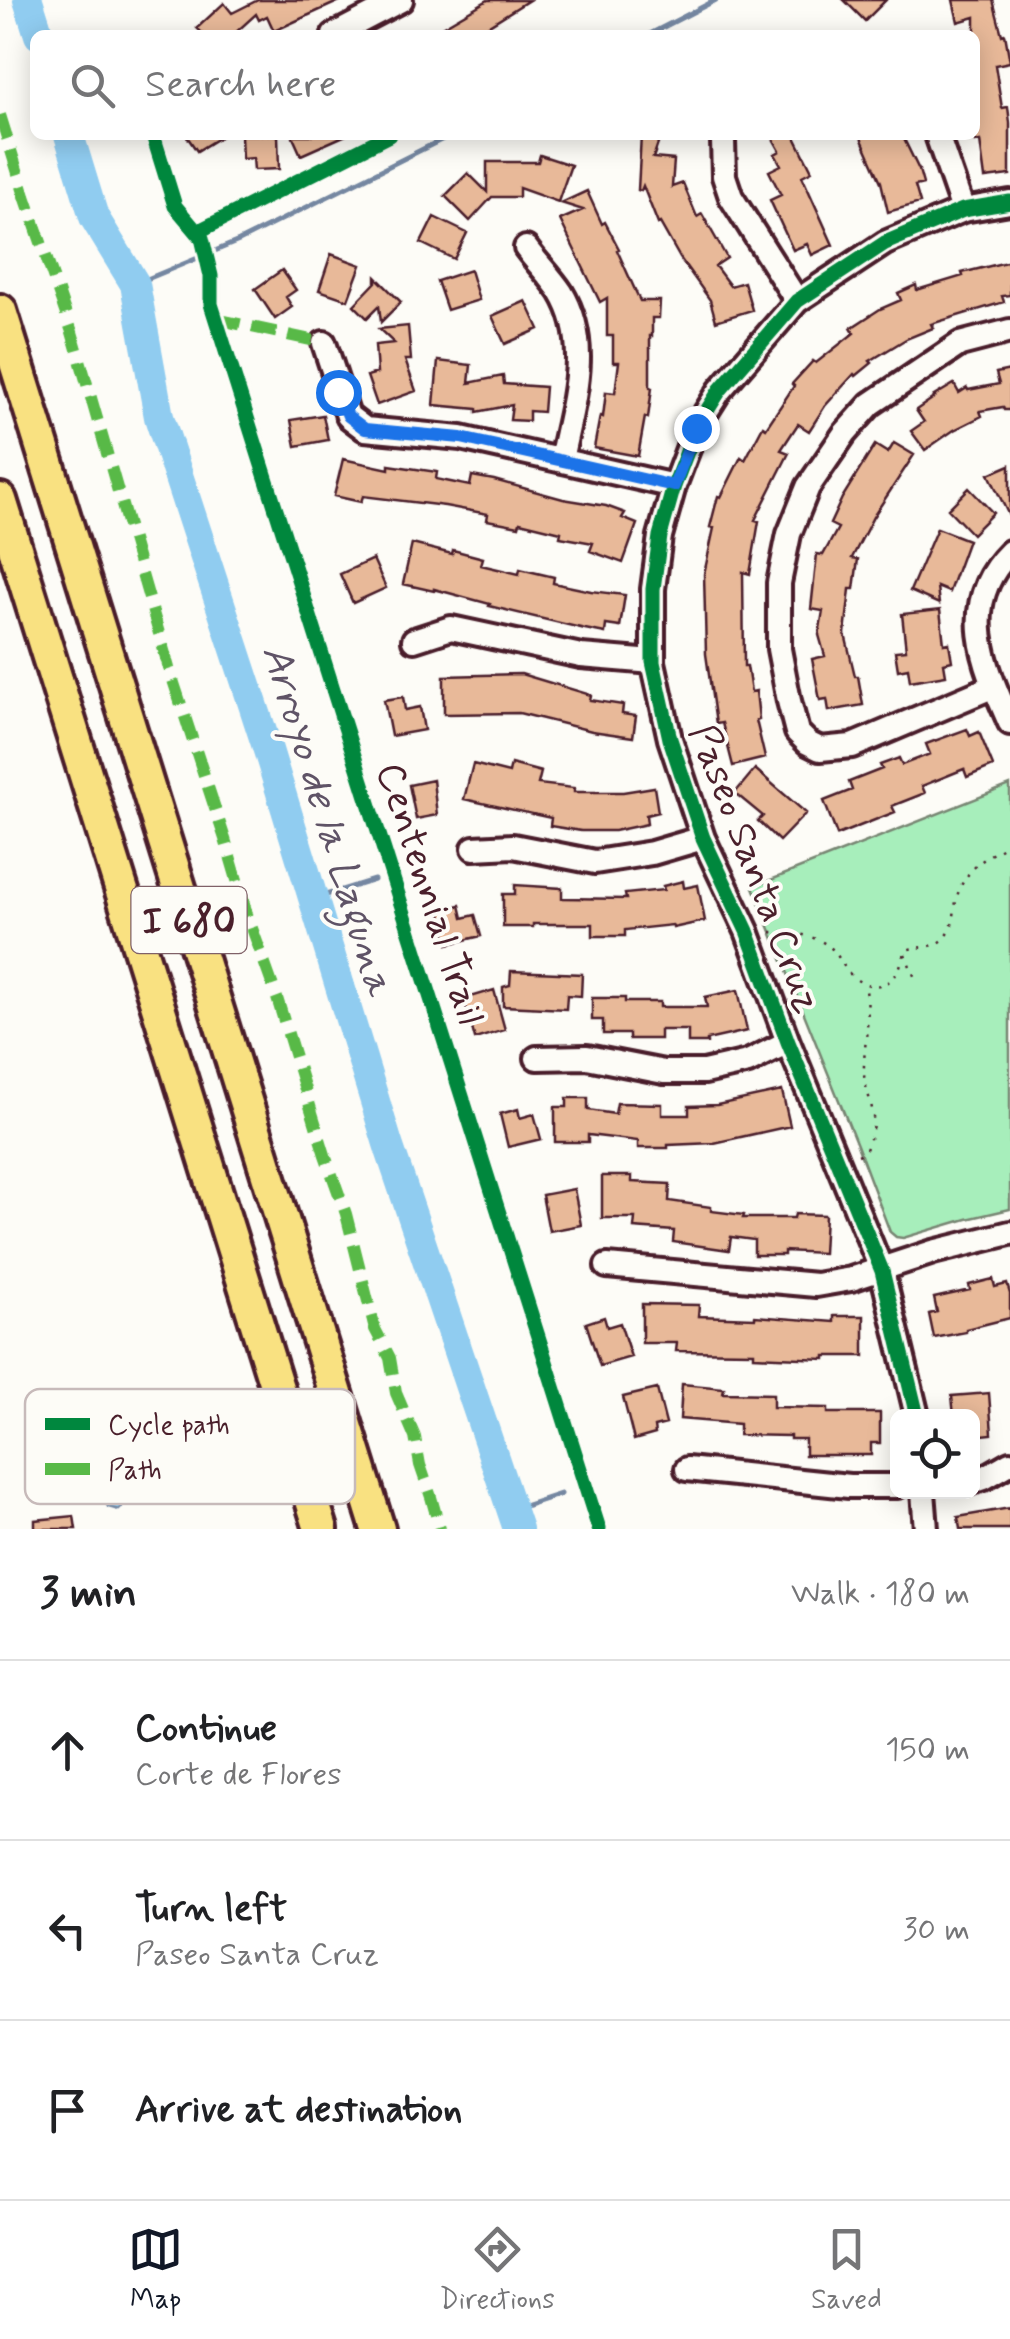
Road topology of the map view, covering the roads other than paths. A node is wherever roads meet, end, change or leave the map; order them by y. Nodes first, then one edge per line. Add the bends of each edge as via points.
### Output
1 (401, 0) edge
2 (344, 30) edge
3 (938, 140) edge
4 (723, 141) dead end
5 (1010, 202) edge
6 (964, 210) junction
7 (526, 248) dead end
8 (797, 301) junction
9 (0, 310) edge
10 (1010, 331) edge
11 (324, 344) dead end
12 (560, 460) junction
13 (674, 486) junction
14 (0, 500) edge
15 (1010, 552) edge
16 (414, 640) dead end
17 (653, 662) junction
18 (994, 686) junction
19 (1010, 722) edge
20 (704, 838) junction
21 (474, 848) dead end
22 (788, 1042) junction
23 (537, 1058) dead end
24 (1010, 1233) edge
25 (608, 1266) dead end
26 (882, 1271) junction
27 (278, 1389) edge
28 (335, 1389) edge
29 (915, 1409) edge
30 (355, 1455) edge
31 (1010, 1462) edge
32 (687, 1469) dead end
33 (980, 1479) edge
34 (890, 1486) edge
35 (924, 1499) edge
36 (314, 1504) edge
37 (322, 1529) edge
38 (378, 1529) edge
39 (926, 1529) edge

1 - 2 street
3 - 6 street
4 - 8 street via 730,196
5 - 6 street, Paseo Santa Cruz
6 - 8 street, Paseo Santa Cruz via 885,243
7 - 12 street via 560,292 576,327 580,364
8 - 13 street, Paseo Santa Cruz via 720,390 696,428
9 - 28 highway, I 680
10 - 18 street via 960,344 871,404 808,487 779,584 779,649 797,732 808,744 852,746
11 - 12 street via 348,416 365,429 461,438
12 - 13 street
13 - 17 street, Paseo Santa Cruz via 655,572
14 - 27 highway, I 680
15 - 18 street via 984,586 978,617
16 - 17 street via 450,628 581,656
17 - 20 street, Paseo Santa Cruz via 670,740
18 - 19 street
20 - 21 street via 595,862 512,846
20 - 22 street, Paseo Santa Cruz
22 - 23 street via 748,1062 704,1072 664,1072 587,1057
22 - 26 street, Paseo Santa Cruz
24 - 26 street
25 - 26 street via 816,1286
26 - 29 street, Paseo Santa Cruz
30 - 38 highway, I 680
31 - 33 street
32 - 34 street
35 - 39 street
36 - 37 highway, I 680

